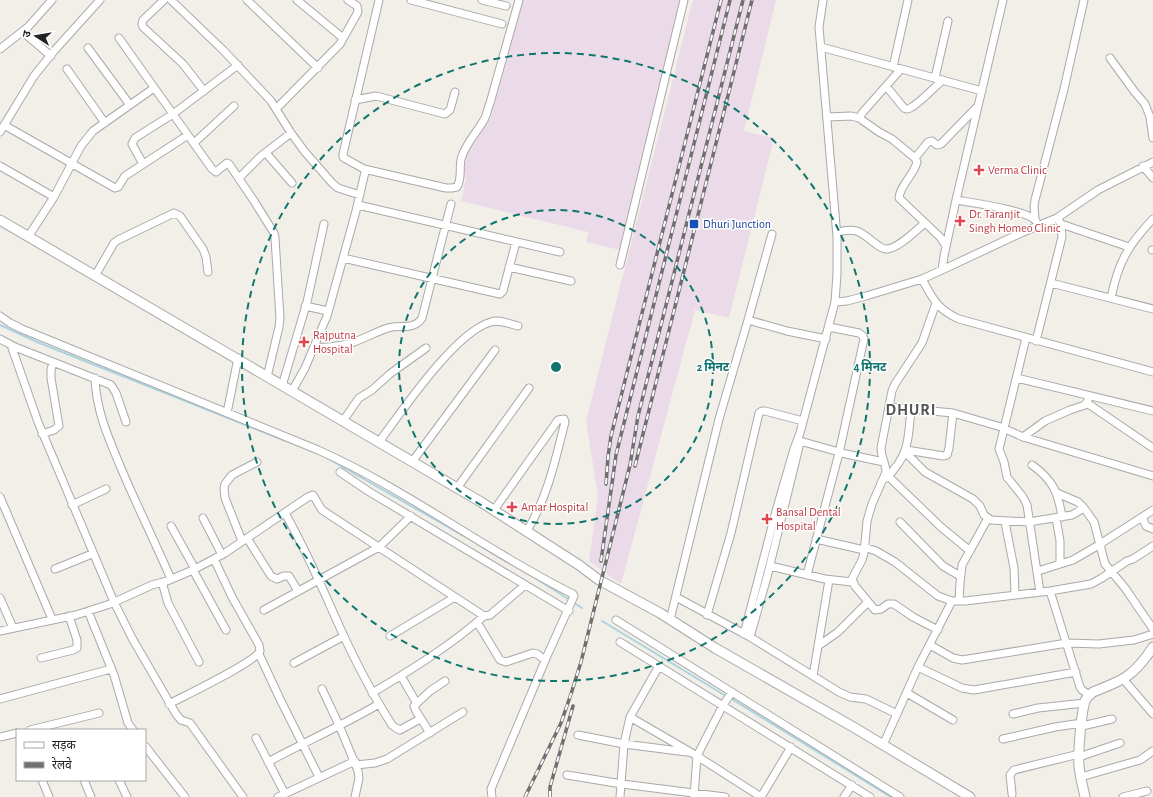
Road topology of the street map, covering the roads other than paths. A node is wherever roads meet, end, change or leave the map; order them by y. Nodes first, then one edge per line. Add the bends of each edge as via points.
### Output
1 (52, 0) edge
2 (100, 0) edge
3 (164, 0) edge
4 (171, 0) edge
5 (247, 0) edge
6 (297, 0) edge
7 (348, 0) edge
8 (379, 0) edge
9 (411, 0) edge
10 (482, 0) edge
11 (519, 0) edge
12 (684, 0) edge
13 (823, 0) edge
14 (908, 0) edge
15 (1003, 0) edge
16 (1084, 0) edge
17 (506, 6) dead end
18 (948, 21) dead end
19 (502, 24) dead end
20 (23, 32) junction
21 (119, 38) dead end
22 (343, 38) junction
23 (821, 47) junction
24 (88, 48) dead end
25 (0, 49) edge
26 (50, 56) junction
27 (1110, 58) dead end
28 (238, 65) junction
29 (892, 67) junction
30 (318, 68) junction
31 (67, 69) dead end
32 (901, 69) junction
33 (935, 78) junction
34 (943, 80) junction
35 (886, 86) junction
36 (154, 88) junction
37 (204, 91) junction
38 (982, 91) junction
39 (455, 92) dead end
40 (355, 100) junction
41 (130, 105) junction
42 (978, 105) junction
43 (234, 106) dead end
44 (276, 109) junction
45 (173, 114) junction
46 (827, 117) junction
47 (859, 118) junction
48 (105, 123) junction
49 (4, 125) junction
50 (0, 132) edge
51 (291, 133) junction
52 (188, 135) junction
53 (1153, 138) edge
54 (194, 143) junction
55 (266, 152) junction
56 (915, 158) junction
57 (1153, 162) edge
58 (72, 164) junction
59 (143, 164) junction
60 (0, 166) edge
61 (1143, 166) junction
62 (364, 169) junction
63 (239, 178) junction
64 (1153, 178) edge
65 (292, 183) dead end
66 (360, 195) junction
67 (54, 197) junction
68 (956, 200) junction
69 (451, 204) dead end
70 (358, 205) junction
71 (1153, 219) edge
72 (0, 220) edge
73 (1059, 221) junction
74 (1037, 222) junction
75 (925, 223) junction
76 (324, 224) dead end
77 (446, 225) junction
78 (837, 232) junction
79 (772, 234) dead end
80 (28, 237) junction
81 (516, 242) junction
82 (946, 246) junction
83 (1129, 247) junction
84 (560, 252) dead end
85 (343, 258) junction
86 (620, 265) dead end
87 (509, 268) junction
88 (942, 270) junction
89 (208, 272) dead end
90 (95, 276) junction
91 (432, 278) junction
92 (922, 279) junction
93 (571, 281) dead end
94 (1051, 283) junction
95 (1110, 298) junction
96 (835, 302) junction
97 (936, 303) junction
98 (305, 306) junction
99 (1153, 309) edge
100 (328, 311) junction
101 (0, 316) edge
102 (748, 320) junction
103 (518, 326) dead end
104 (829, 327) junction
105 (1026, 338) junction
106 (0, 339) edge
107 (826, 339) junction
108 (1036, 340) junction
109 (11, 345) junction
110 (314, 348) junction
111 (426, 348) dead end
112 (495, 350) dead end
113 (238, 358) junction
114 (54, 362) junction
115 (1153, 372) edge
116 (267, 377) junction
117 (95, 378) junction
118 (1017, 378) junction
119 (282, 386) junction
120 (529, 388) dead end
121 (292, 391) junction
122 (1088, 399) junction
123 (889, 406) junction
124 (911, 409) junction
125 (1153, 411) edge
126 (227, 413) junction
127 (953, 413) junction
128 (343, 421) junction
129 (803, 421) junction
130 (126, 422) dead end
131 (1005, 428) junction
132 (800, 433) junction
133 (42, 434) junction
134 (1023, 437) junction
135 (800, 441) junction
136 (379, 442) junction
137 (1153, 448) edge
138 (906, 451) junction
139 (839, 453) junction
140 (257, 462) dead end
141 (412, 462) junction
142 (884, 462) junction
143 (1032, 465) dead end
144 (340, 472) dead end
145 (1153, 476) edge
146 (886, 478) junction
147 (457, 488) junction
148 (106, 490) dead end
149 (1057, 493) junction
150 (0, 497) edge
151 (72, 505) junction
152 (1084, 508) junction
153 (494, 510) junction
154 (1153, 510) edge
155 (285, 513) junction
156 (411, 516) junction
157 (203, 518) dead end
158 (988, 518) junction
159 (1059, 518) junction
160 (1142, 518) junction
161 (900, 522) dead end
162 (1005, 522) junction
163 (1029, 522) junction
164 (171, 526) dead end
165 (1153, 528) edge
166 (527, 531) junction
167 (816, 539) junction
168 (245, 540) junction
169 (1099, 545) junction
170 (1153, 546) edge
171 (379, 548) junction
172 (864, 548) junction
173 (970, 551) junction
174 (92, 554) junction
175 (222, 555) junction
176 (214, 559) junction
177 (1060, 564) junction
178 (770, 566) junction
179 (55, 569) dead end
180 (194, 570) junction
181 (1038, 571) junction
182 (1112, 573) junction
183 (807, 575) junction
184 (960, 576) junction
185 (171, 579) junction
186 (319, 580) junction
187 (829, 580) junction
188 (162, 582) junction
189 (852, 582) junction
190 (525, 585) junction
191 (298, 591) junction
192 (1050, 591) junction
193 (1040, 592) junction
194 (1015, 595) junction
195 (455, 597) junction
196 (676, 597) junction
197 (0, 598) edge
198 (956, 601) junction
199 (114, 602) junction
200 (868, 602) junction
201 (570, 609) junction
202 (264, 610) dead end
203 (88, 611) junction
204 (707, 615) junction
205 (69, 616) junction
206 (484, 616) junction
207 (52, 620) junction
208 (616, 620) dead end
209 (670, 620) junction
210 (477, 622) junction
211 (13, 628) junction
212 (1153, 629) edge
213 (226, 630) dead end
214 (938, 630) junction
215 (0, 631) edge
216 (1153, 634) edge
217 (344, 636) junction
218 (390, 636) dead end
219 (747, 636) junction
220 (620, 642) dead end
221 (1067, 643) junction
222 (930, 645) junction
223 (818, 646) junction
224 (1153, 649) edge
225 (259, 654) junction
226 (41, 658) dead end
227 (545, 660) junction
228 (199, 662) dead end
229 (294, 663) dead end
230 (659, 666) junction
231 (918, 667) junction
232 (111, 669) junction
233 (1076, 672) junction
234 (401, 676) junction
235 (813, 676) junction
236 (1124, 680) junction
237 (445, 681) dead end
238 (322, 689) dead end
239 (372, 693) junction
240 (907, 693) junction
241 (731, 694) junction
242 (0, 699) edge
243 (1087, 699) junction
244 (416, 702) junction
245 (725, 703) junction
246 (169, 704) junction
247 (379, 704) junction
248 (463, 712) dead end
249 (99, 714) dead end
250 (897, 714) junction
251 (1013, 714) dead end
252 (1153, 714) edge
253 (630, 717) junction
254 (420, 719) junction
255 (1112, 719) dead end
256 (953, 720) dead end
257 (1082, 724) junction
258 (339, 725) junction
259 (34, 729) edge
260 (132, 729) edge
261 (16, 733) edge
262 (430, 733) junction
263 (578, 735) dead end
264 (0, 737) edge
265 (256, 738) dead end
266 (1003, 739) dead end
267 (302, 743) junction
268 (1120, 743) dead end
269 (624, 744) junction
270 (883, 745) junction
271 (146, 747) edge
272 (791, 747) junction
273 (1153, 750) edge
274 (694, 754) junction
275 (1079, 756) junction
276 (268, 762) junction
277 (355, 763) junction
278 (567, 775) dead end
279 (319, 777) junction
280 (1081, 777) junction
281 (42, 781) edge
282 (84, 781) edge
283 (119, 781) edge
284 (622, 784) junction
285 (852, 785) junction
286 (1147, 791) dead end
287 (1012, 794) dead end
288 (694, 795) edge
289 (280, 796) edge
290 (357, 796) edge
291 (49, 797) edge
292 (91, 797) edge
293 (127, 797) edge
294 (185, 797) edge
295 (243, 797) edge
296 (492, 797) edge
297 (620, 797) edge
298 (725, 797) edge
299 (761, 797) edge
300 (844, 797) edge
301 (870, 797) edge
302 (900, 797) edge
303 (970, 797) edge
304 (1085, 797) edge
305 (1123, 797) edge

1 - 20 street
2 - 26 street
3 - 37 street via 144,20 143,27 183,64
4 - 28 street
5 - 30 street
6 - 22 street
7 - 22 street via 357,6 358,12
8 - 40 street
9 - 19 street
10 - 17 street
11 - 62 street via 490,103 485,117 465,149 460,166 461,181 457,187 446,188
12 - 86 street
13 - 23 street via 819,27
14 - 29 street
15 - 38 street
16 - 74 street via 1035,200
18 - 33 street
20 - 25 street
20 - 26 street
21 - 36 street
22 - 30 street
23 - 29 street
23 - 46 street
24 - 41 street
26 - 49 street
27 - 53 street via 1145,104
28 - 37 street
28 - 44 street
29 - 32 street
30 - 44 street
31 - 48 street
32 - 33 street
32 - 35 street
33 - 34 street
34 - 35 street via 916,104 906,109
34 - 38 street
35 - 47 street
36 - 41 street
36 - 45 street
37 - 45 street
38 - 42 street
39 - 40 street via 450,110 445,114 376,96
40 - 62 street via 342,154
41 - 48 street
42 - 56 street via 941,144 928,142
42 - 68 street
43 - 54 street
44 - 51 street
45 - 52 street
45 - 59 street via 133,141 132,144
46 - 47 street
46 - 78 street
47 - 56 street via 892,139
48 - 58 street via 85,139
49 - 50 street
49 - 58 street
51 - 55 street
51 - 66 street via 333,184
52 - 54 street
52 - 59 street
54 - 63 street via 214,171 229,164
55 - 63 street
55 - 65 street
56 - 75 street via 917,162 899,198
57 - 61 street
58 - 59 street via 115,188 125,176
58 - 67 street
60 - 67 street
61 - 64 street
61 - 73 street via 1098,190
62 - 66 street
63 - 116 street via 275,238 280,318
66 - 70 street
67 - 80 street
68 - 74 street via 1025,214
68 - 82 street
69 - 77 street
70 - 77 street
70 - 85 street
71 - 83 street
72 - 80 street
73 - 74 street
73 - 83 street
73 - 94 street via 1062,236
74 - 88 street
75 - 78 street via 905,240 888,249 882,249 857,231
75 - 82 street
76 - 98 street
77 - 81 street
77 - 91 street
78 - 96 street
79 - 102 street
80 - 90 street
81 - 84 street
81 - 87 street
82 - 88 street
83 - 95 street via 1120,265
85 - 91 street
85 - 100 street
87 - 91 street via 500,294
87 - 93 street
88 - 92 street
89 - 90 street via 203,249 180,216 174,213 114,243
90 - 113 street
91 - 110 street via 419,322 407,327 388,328 339,346
92 - 96 street via 866,296
92 - 97 street
94 - 95 street
94 - 108 street
95 - 99 street
96 - 104 street
97 - 105 street via 943,311 959,319
97 - 123 street via 924,339 895,384
98 - 100 street
98 - 119 street
100 - 110 street
101 - 126 street via 22,329
102 - 107 street
102 - 196 street via 719,419
103 - 136 street via 493,321 474,330 460,341 426,379
104 - 107 street
104 - 139 street via 859,333 864,339
105 - 108 street
105 - 118 street
106 - 109 street
107 - 129 street
108 - 115 street
109 - 114 street
109 - 133 street
110 - 121 street
111 - 128 street via 359,398
112 - 141 street
113 - 116 street
113 - 126 street
114 - 117 street
114 - 133 street via 51,378 59,426
116 - 119 street
117 - 130 street via 113,387
117 - 185 street via 96,398 106,432
118 - 122 street
118 - 131 street
119 - 121 street
120 - 147 street
121 - 128 street
122 - 125 street
122 - 134 street via 1082,406 1045,421
122 - 137 street
123 - 124 street
123 - 142 street via 881,448
124 - 127 street
124 - 138 street
126 - 201 street via 349,464 430,510 540,577 573,594
127 - 131 street
127 - 138 street via 947,455
128 - 136 street
129 - 132 street
129 - 204 street via 765,411 759,413 731,533
131 - 134 street
131 - 163 street via 1000,453 1007,477 1026,502
132 - 135 street
132 - 219 street via 778,504
133 - 151 street
134 - 145 street
135 - 139 street
135 - 178 street
136 - 141 street
138 - 146 street
138 - 158 street via 925,472 974,499
139 - 142 street
139 - 167 street
140 - 168 street via 232,475 224,488 227,502
141 - 147 street
142 - 146 street
143 - 149 street via 1043,473
144 - 156 street
146 - 172 street via 872,504
146 - 173 street
147 - 153 street
148 - 151 street
149 - 152 street via 1078,502
149 - 159 street
150 - 207 street
151 - 174 street
152 - 159 street via 1072,515
152 - 169 street via 1094,522
153 - 166 street
153 - 166 street via 558,420 564,419 546,493
154 - 160 street
155 - 168 street
155 - 171 street via 313,495 322,510
155 - 186 street via 302,542
156 - 171 street
156 - 190 street
157 - 175 street
158 - 162 street
158 - 173 street
159 - 163 street
159 - 177 street
160 - 165 street via 1146,526
160 - 169 street
161 - 184 street via 943,566
162 - 163 street
162 - 194 street via 1014,568
163 - 181 street
164 - 180 street
166 - 209 street via 599,580
167 - 172 street
167 - 183 street
168 - 175 street
168 - 191 street via 272,576 277,579 289,576
169 - 177 street via 1073,560
169 - 182 street via 1105,564
170 - 182 street
171 - 186 street
171 - 195 street
172 - 189 street via 862,560 852,577
172 - 198 street via 876,551 895,562 938,596
173 - 184 street via 962,565
174 - 179 street
174 - 199 street
175 - 176 street
176 - 180 street
176 - 225 street via 259,645
177 - 181 street
178 - 183 street
178 - 219 street
180 - 185 street
180 - 213 street
181 - 193 street
182 - 192 street via 1091,584
182 - 212 street
183 - 187 street
184 - 198 street
185 - 188 street
186 - 191 street
186 - 217 street
187 - 189 street
187 - 223 street
188 - 199 street
188 - 228 street via 168,603
189 - 200 street
190 - 201 street
190 - 206 street via 490,615
191 - 202 street
192 - 193 street
192 - 221 street
193 - 194 street
194 - 198 street
195 - 206 street
195 - 218 street
196 - 204 street
196 - 209 street
197 - 211 street
198 - 214 street
199 - 203 street
199 - 246 street
200 - 214 street via 878,611 888,604 894,604
200 - 223 street via 838,632
201 - 227 street
203 - 205 street
203 - 232 street
204 - 219 street
205 - 207 street
205 - 226 street via 77,640 76,648
206 - 210 street
207 - 211 street
208 - 241 street
209 - 270 street
210 - 227 street via 500,660 506,662 533,653
210 - 234 street
211 - 215 street
214 - 222 street
216 - 221 street via 1134,640 1099,644
217 - 229 street
217 - 239 street
219 - 235 street
220 - 230 street
221 - 222 street via 962,660 953,658
221 - 233 street
222 - 231 street
223 - 235 street
224 - 236 street
225 - 246 street
225 - 267 street
227 - 296 street via 491,789
230 - 245 street
230 - 253 street
231 - 233 street via 962,688 974,690
231 - 240 street
232 - 242 street
232 - 260 street via 128,723
233 - 243 street
234 - 239 street
234 - 244 street
235 - 250 street via 850,697 866,699
236 - 243 street
236 - 252 street
237 - 244 street
238 - 258 street
239 - 247 street
240 - 250 street
240 - 256 street
241 - 245 street
241 - 302 street
243 - 251 street
243 - 257 street
244 - 254 street via 414,708
245 - 272 street
245 - 274 street
246 - 295 street via 179,718 190,723
247 - 254 street via 398,730
247 - 258 street
248 - 262 street
249 - 259 street
250 - 270 street
253 - 269 street
253 - 274 street
254 - 262 street
255 - 257 street
257 - 266 street via 1055,727
257 - 275 street
258 - 267 street
258 - 277 street
261 - 264 street
262 - 277 street via 388,759 376,763
263 - 269 street
265 - 276 street
267 - 276 street
267 - 279 street
268 - 275 street
269 - 274 street
269 - 284 street
270 - 303 street
271 - 294 street
272 - 285 street
272 - 299 street
273 - 280 street via 1140,760
274 - 288 street
274 - 299 street
275 - 280 street
275 - 287 street via 1014,770 1010,775
276 - 289 street
277 - 279 street
277 - 290 street via 359,774
278 - 284 street
279 - 289 street
280 - 304 street
281 - 291 street
282 - 292 street
283 - 293 street
284 - 288 street
284 - 297 street
285 - 300 street
285 - 301 street
286 - 305 street
288 - 298 street

